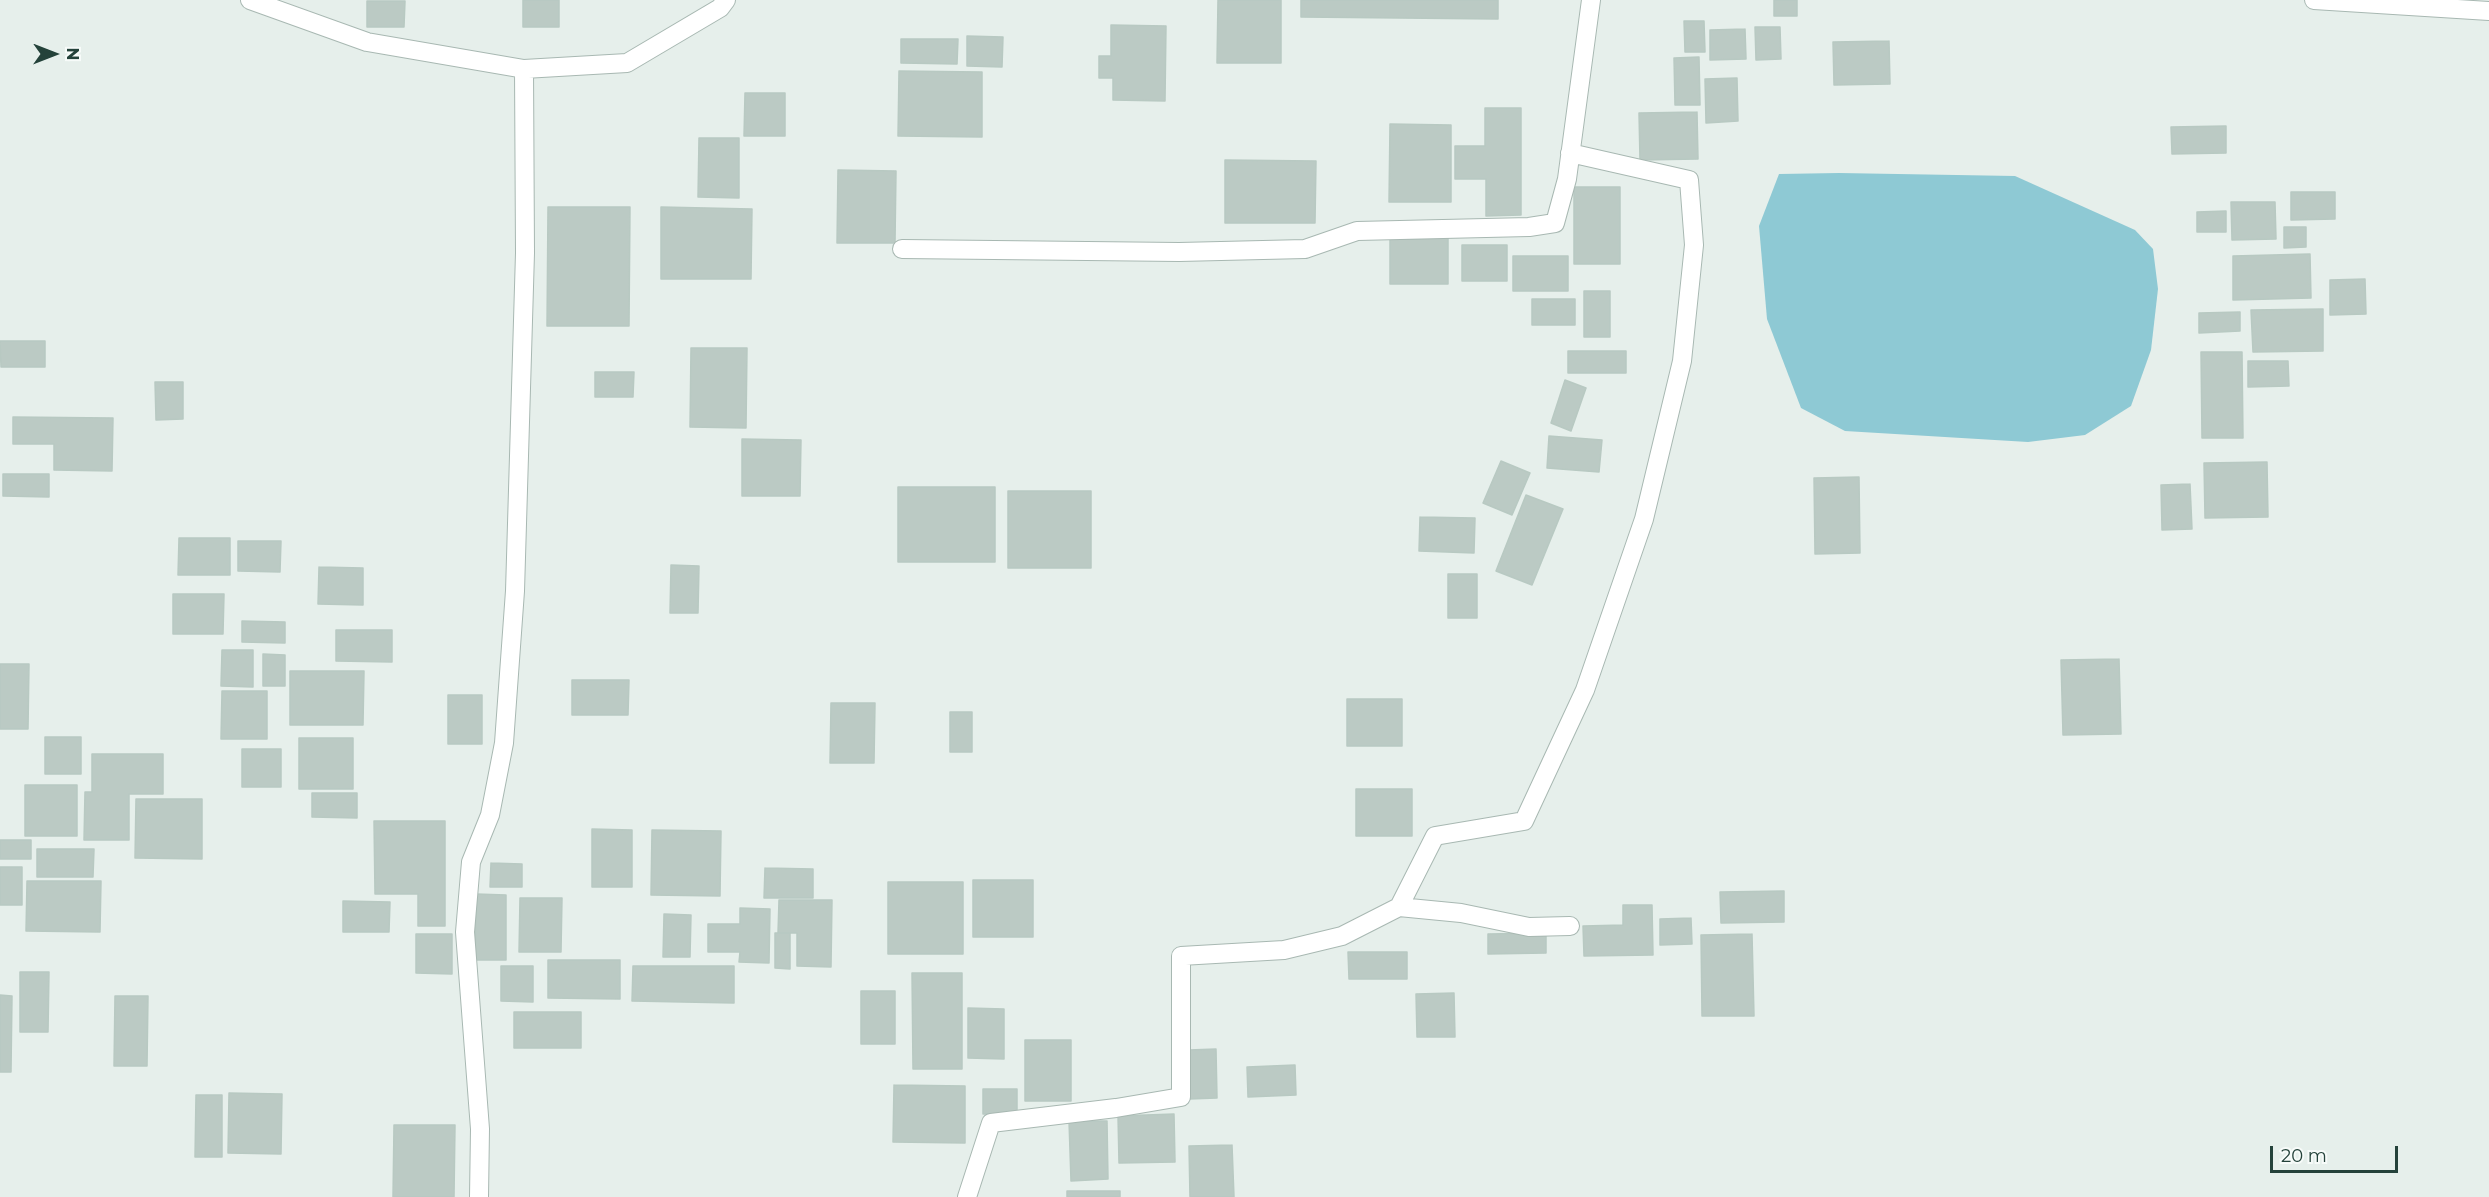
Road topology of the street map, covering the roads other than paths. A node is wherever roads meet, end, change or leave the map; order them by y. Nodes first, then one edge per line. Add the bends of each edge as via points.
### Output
1 (250, 0) edge
2 (726, 0) edge
3 (1591, 0) edge
4 (2314, 0) edge
5 (2489, 11) edge
6 (524, 69) junction
7 (1570, 153) junction
8 (902, 249) dead end
9 (1399, 908) junction
10 (1570, 926) dead end
11 (479, 1197) edge
12 (967, 1197) edge

1 - 6 street via 367,42
2 - 6 street via 720,8 627,63
3 - 7 street
4 - 5 street
6 - 11 street via 525,253 514,603 504,743 490,815 471,862 465,932 480,1129
7 - 8 street via 1556,222 1529,227 1357,231 1305,249
7 - 9 street via 1689,180 1694,245 1679,372 1644,519 1589,680 1524,821 1435,836
9 - 10 street via 1461,913 1528,927
9 - 12 street via 1342,936 1284,950 1181,956 1181,1097 991,1123

